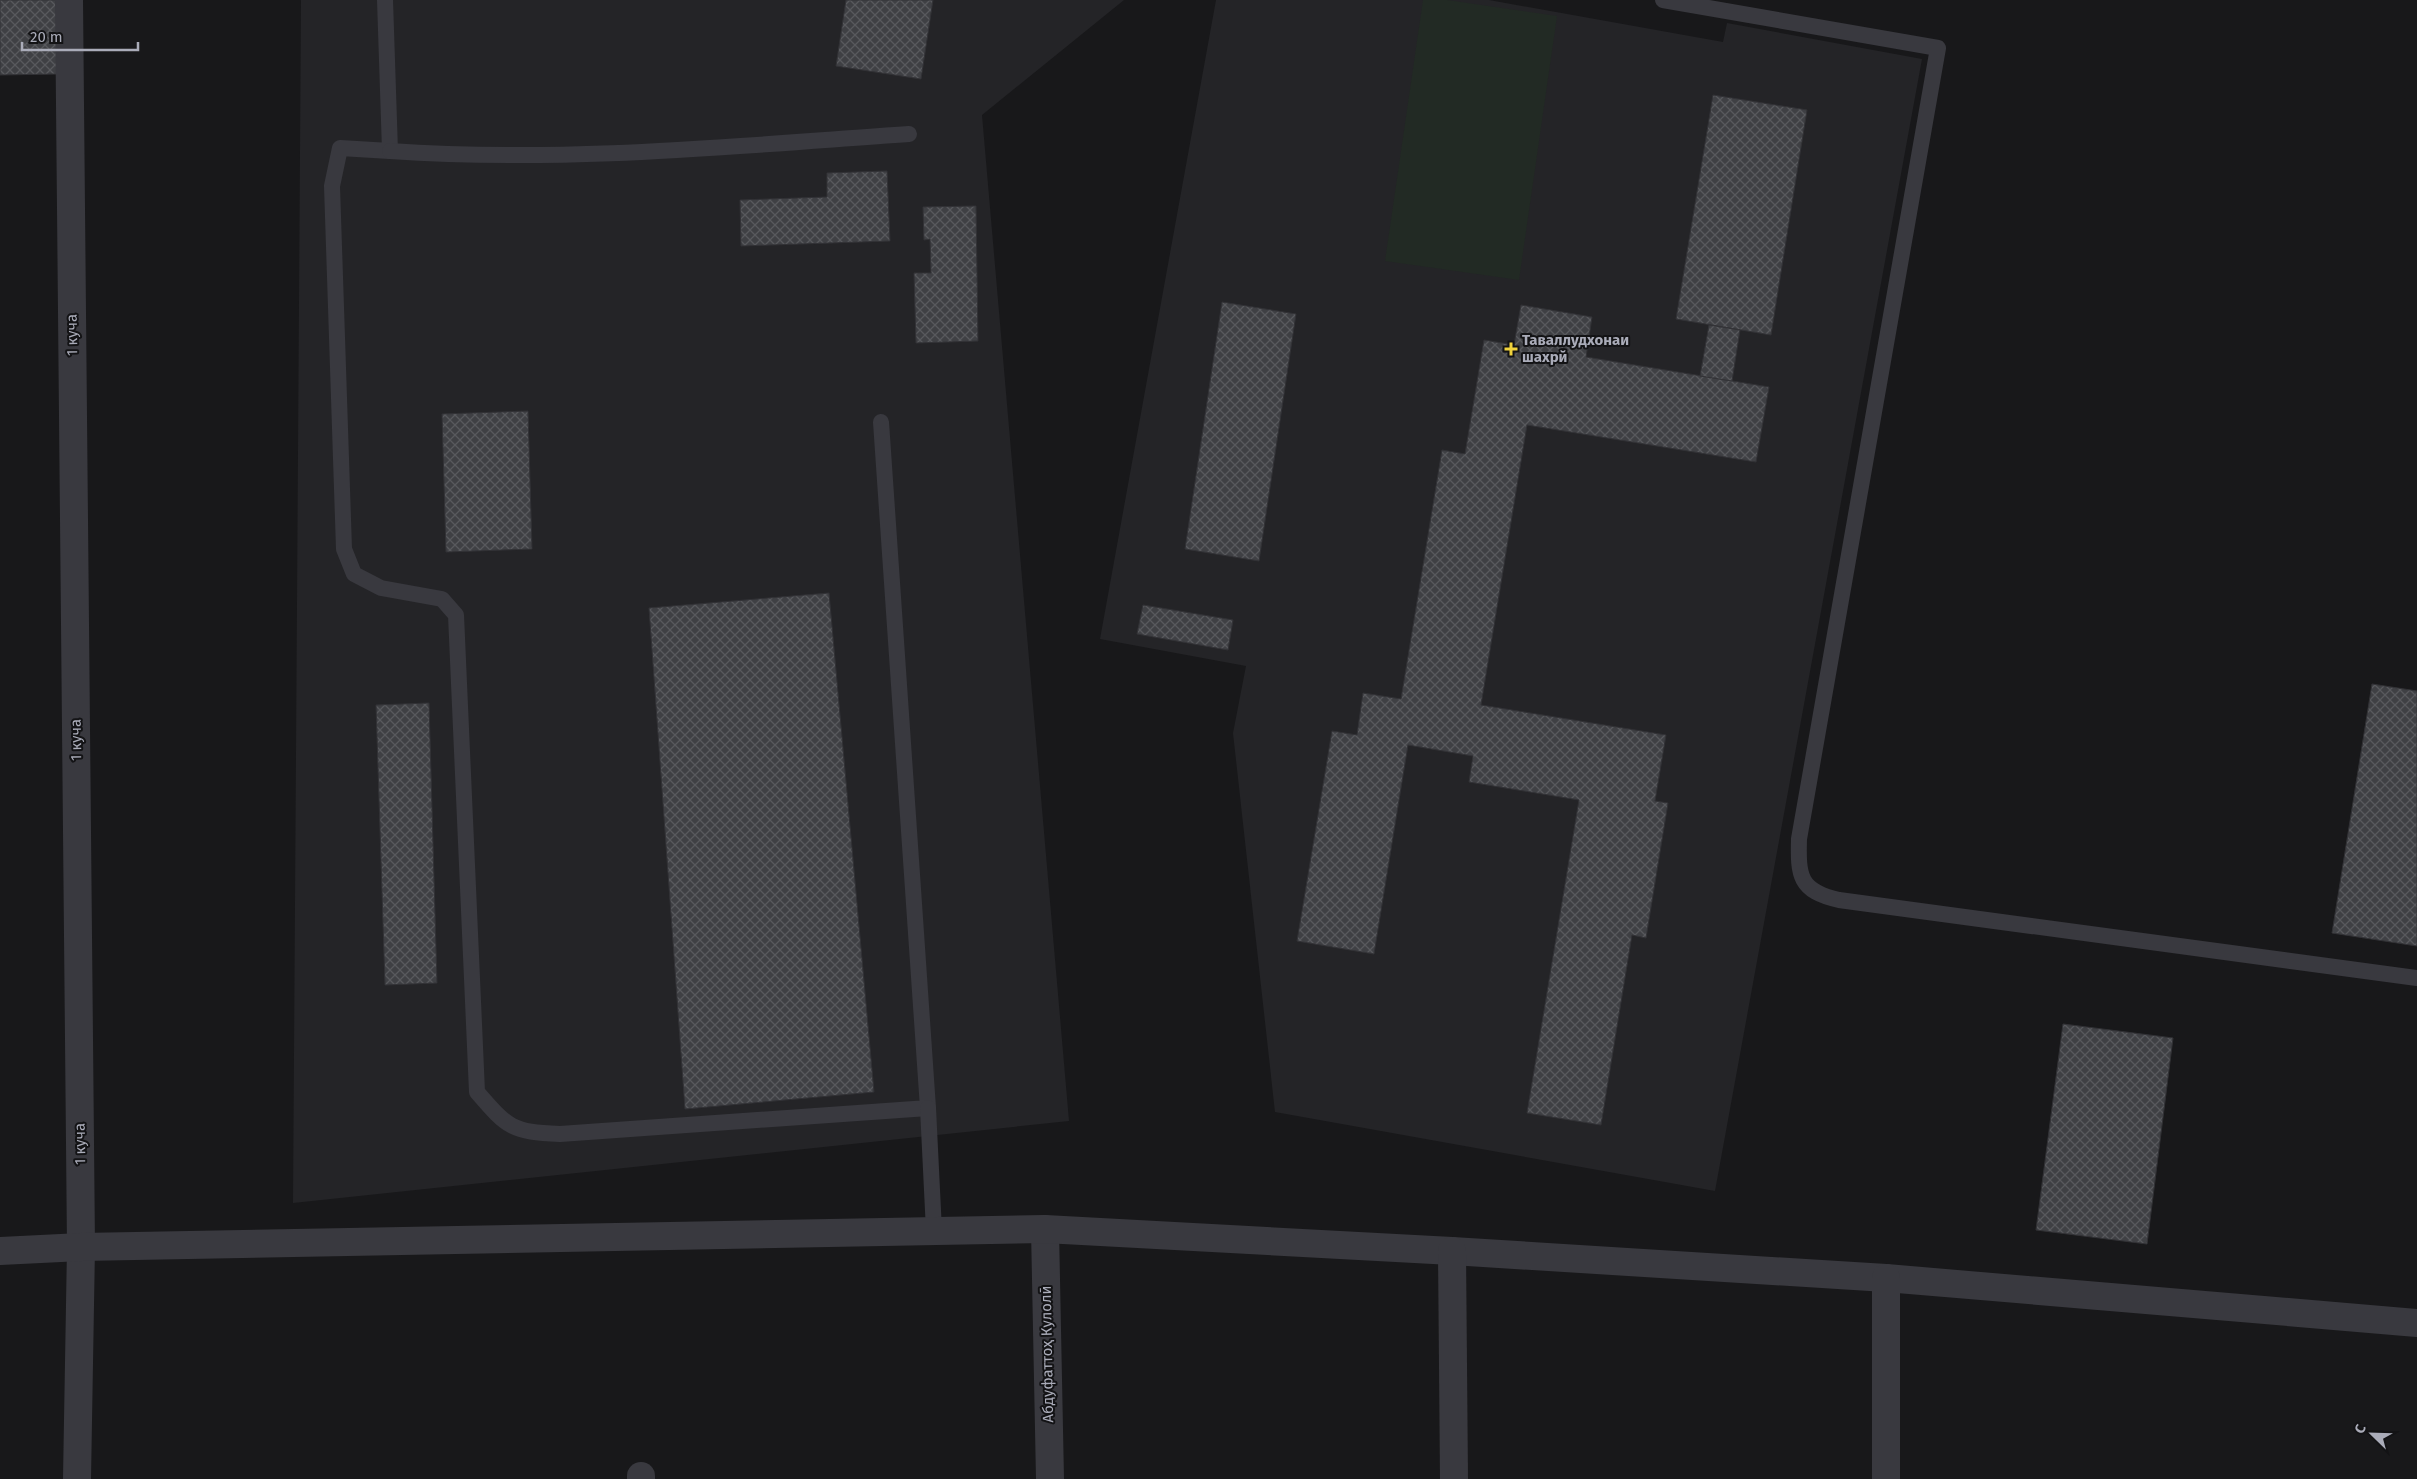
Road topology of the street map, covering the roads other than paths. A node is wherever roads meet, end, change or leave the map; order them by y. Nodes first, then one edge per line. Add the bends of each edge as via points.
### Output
1 (69, 0) edge
2 (385, 0) edge
3 (1662, 0) edge
4 (909, 134) dead end
5 (390, 151) junction
6 (881, 422) dead end
7 (2417, 978) edge
8 (928, 1108) junction
9 (1045, 1229) junction
10 (934, 1231) junction
11 (80, 1247) junction
12 (0, 1251) edge
13 (1452, 1251) junction
14 (1886, 1278) junction
15 (2417, 1323) edge
16 (77, 1479) edge
17 (1050, 1479) edge
18 (1454, 1479) edge
19 (1886, 1479) edge

1 - 11 street, 1 куча
2 - 5 lane
3 - 7 lane via 1938,48 1799,839 1799,868 1806,884 1820,896 1839,900
4 - 5 lane via 642,153 441,154
5 - 8 lane via 340,148 332,186 344,549 354,574 381,588 442,599 456,615 477,1092 502,1121 528,1132 552,1134
6 - 8 lane
8 - 10 lane
9 - 10 street
9 - 13 street
9 - 17 street, Абдуфаттоҳ Кулолӣ
10 - 11 street
11 - 12 street
11 - 16 street, 1 куча
13 - 14 street
13 - 18 street
14 - 15 street
14 - 19 street

